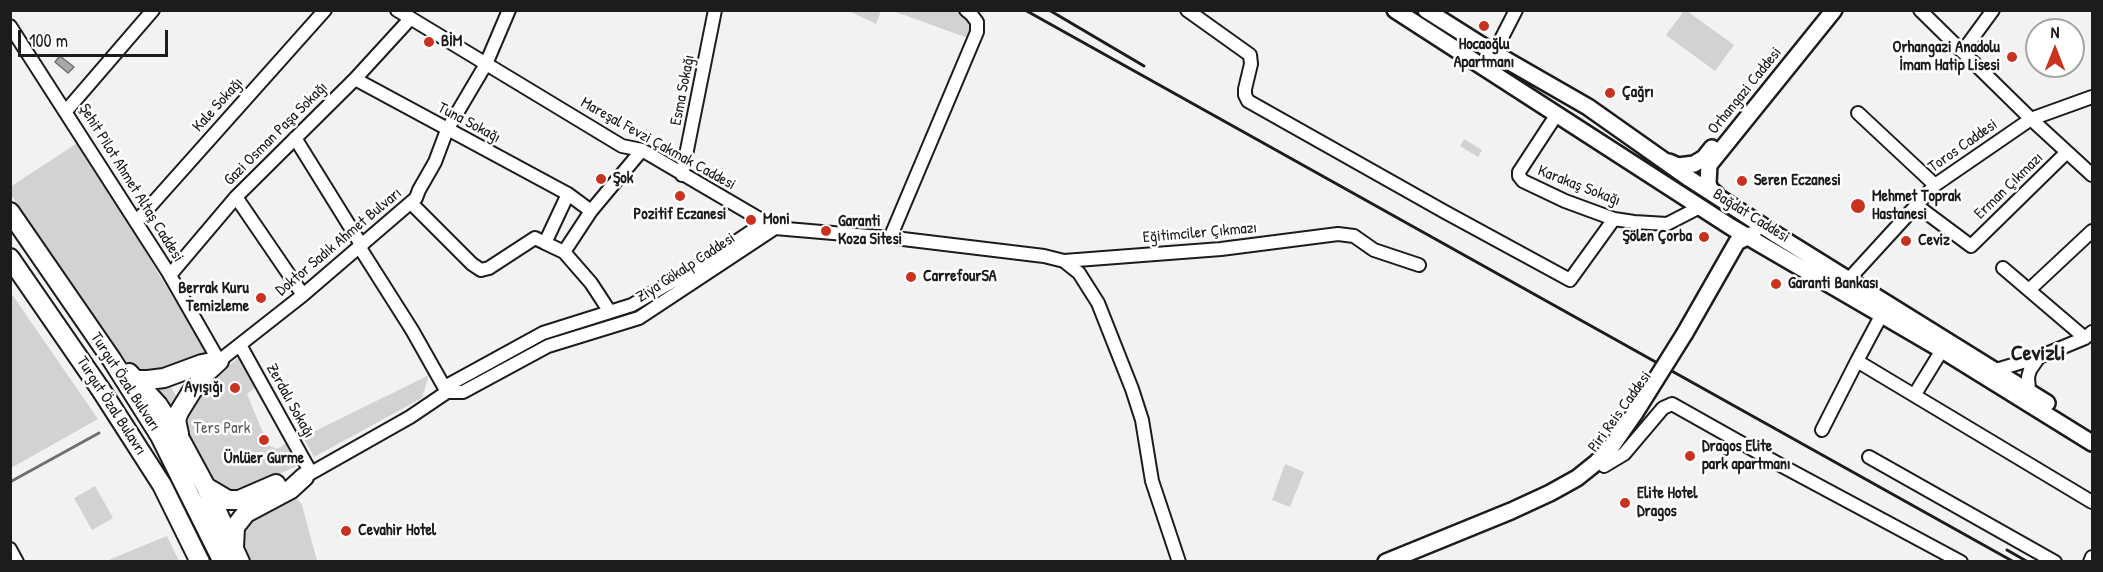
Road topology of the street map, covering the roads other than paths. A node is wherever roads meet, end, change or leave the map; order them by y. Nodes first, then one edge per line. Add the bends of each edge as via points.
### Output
1 (153, 10) edge
2 (325, 10) edge
3 (397, 10) edge
4 (509, 10) edge
5 (715, 10) edge
6 (966, 10) edge
7 (1187, 10) edge
8 (1395, 10) edge
9 (1426, 10) edge
10 (1516, 10) edge
11 (1824, 10) edge
12 (1834, 10) edge
13 (1920, 10) edge
14 (1993, 10) edge
15 (410, 19) junction
16 (10, 26) edge
17 (1963, 51) junction
18 (1494, 53) junction
19 (486, 64) junction
20 (355, 79) junction
21 (1545, 82) junction
22 (1528, 96) junction
23 (2092, 97) edge
24 (1588, 106) junction
25 (66, 111) junction
26 (1858, 112) dead end
27 (1557, 114) junction
28 (2031, 119) junction
29 (1572, 123) junction
30 (447, 130) junction
31 (295, 138) junction
32 (642, 150) junction
33 (2067, 152) junction
34 (1662, 159) junction
35 (1709, 165) junction
36 (682, 175) junction
37 (2092, 176) edge
38 (1690, 179) junction
39 (1663, 181) junction
40 (1935, 185) junction
41 (568, 194) junction
42 (236, 197) junction
43 (1720, 198) junction
44 (411, 204) junction
45 (1916, 205) junction
46 (1700, 207) junction
47 (591, 211) junction
48 (10, 212) edge
49 (1741, 212) junction
50 (1614, 219) junction
51 (136, 222) junction
52 (770, 226) junction
53 (2092, 231) edge
54 (1775, 234) junction
55 (890, 238) junction
56 (545, 243) junction
57 (1742, 244) junction
58 (361, 247) junction
59 (564, 252) junction
60 (10, 258) edge
61 (1064, 261) junction
62 (1419, 265) dead end
63 (2002, 268) dead end
64 (170, 275) junction
65 (1849, 279) junction
66 (2029, 290) junction
67 (303, 295) junction
68 (609, 312) junction
69 (1882, 314) junction
70 (2089, 335) edge
71 (240, 345) junction
72 (1942, 350) junction
73 (2039, 357) junction
74 (112, 360) junction
75 (219, 361) junction
76 (1857, 361) junction
77 (1996, 370) junction
78 (136, 380) junction
79 (2029, 391) junction
80 (447, 392) junction
81 (1915, 394) junction
82 (1639, 415) junction
83 (1822, 430) dead end
84 (2092, 433) edge
85 (180, 439) junction
86 (2092, 443) edge
87 (1869, 457) dead end
88 (1604, 466) junction
89 (308, 475) junction
90 (206, 487) junction
91 (2092, 502) edge
92 (10, 549) edge
93 (232, 557) edge
94 (2092, 557) edge
95 (17, 561) edge
96 (200, 561) edge
97 (1179, 561) edge
98 (1386, 561) edge
99 (1408, 561) edge
100 (1961, 561) edge
101 (2055, 561) edge
102 (2090, 561) edge

1 - 25 street
2 - 51 street, Kale Sokağı
3 - 15 street, Mareşal Fevzi Çakmak Caddesi
4 - 19 street, Doktor Sadık Ahmet Bulvarı
5 - 36 street, Esma Sokağı
6 - 55 street via 977,22 977,32
7 - 50 street via 1250,55 1245,89 1248,101 1570,280
8 - 22 main road, Bağdat Caddesi
9 - 18 main road, Bağdat Caddesi
10 - 18 street
11 - 34 main road, Orhangazi Caddesi via 1704,158 1685,166
12 - 35 main road, Orhangazi Caddesi
13 - 17 street
14 - 17 street
15 - 19 street, Mareşal Fevzi Çakmak Caddesi
15 - 20 street, Gazi Osman Paşa Sokağı
16 - 25 street, Şehit Pilot Ahmet Altaş Caddesi
17 - 28 street
18 - 21 main road, Bağdat Caddesi
19 - 30 street, Doktor Sadık Ahmet Bulvarı
19 - 32 street, Mareşal Fevzi Çakmak Caddesi via 621,146
20 - 30 street, Tuna Sokağı
20 - 31 street, Gazi Osman Paşa Sokağı
21 - 22 main road via 1549,87 1545,97
21 - 24 main road, Bağdat Caddesi
22 - 27 main road, Bağdat Caddesi
23 - 28 street, Toros Caddesi
24 - 29 main road via 1578,104 1572,108
24 - 34 main road, Bağdat Caddesi
25 - 51 street, Şehit Pilot Ahmet Altaş Caddesi
26 - 40 street
27 - 29 main road, Bağdat Caddesi
27 - 50 street, Karakaş Sokağı via 1518,176 1565,201
28 - 33 street
28 - 40 street, Toros Caddesi
29 - 39 main road, Bağdat Caddesi
30 - 41 street, Tuna Sokağı
30 - 44 street, Doktor Sadık Ahmet Bulvarı via 435,162
31 - 42 street, Gazi Osman Paşa Sokağı
31 - 58 street
32 - 36 street, Mareşal Fevzi Çakmak Caddesi
32 - 47 street
33 - 37 street
33 - 45 street, Erman Çıkmazı via 1971,246
34 - 38 main road, Bağdat Caddesi
35 - 38 main road, Orhangazi Caddesi
35 - 43 main road via 1710,189
36 - 52 street, Mareşal Fevzi Çakmak Caddesi
38 - 39 main road via 1678,184
38 - 43 main road, Bağdat Caddesi
39 - 46 main road, Bağdat Caddesi
40 - 45 street, Toros Caddesi
41 - 47 street, Tuna Sokağı
41 - 56 street
42 - 64 street, Gazi Osman Paşa Sokağı
42 - 67 street
43 - 49 main road, Bağdat Caddesi
44 - 56 street via 481,270 535,238
44 - 58 street, Doktor Sadık Ahmet Bulvarı
45 - 65 street, Toros Caddesi
46 - 50 street, Karakaş Sokağı via 1666,224
46 - 57 main road, Bağdat Caddesi via 1731,227
47 - 59 street
48 - 74 highway, Turgut Özal Bulvarı
49 - 54 main road, Bağdat Caddesi
49 - 57 main road via 1747,224
51 - 64 street, Şehit Pilot Ahmet Altaş Caddesi
52 - 55 street, Mareşal Fevzi Çakmak Caddesi
52 - 68 street, Ziya Gökalp Caddesi via 649,296
52 - 80 street, Ziya Gökalp Caddesi via 639,318 548,346 463,392
53 - 66 street
54 - 57 main road via 1759,232
54 - 65 main road, Bağdat Caddesi
55 - 61 street, Mareşal Fevzi Çakmak Caddesi
56 - 59 street
57 - 69 main road, Bağdat Caddesi via 1761,244
57 - 82 main road, Piri Reis Caddesi, bridge
58 - 67 street, Doktor Sadık Ahmet Bulvarı
58 - 80 street
59 - 68 street
60 - 96 highway, Turgut Özal Bulavrı via 162,485
61 - 62 street, Eğitimciler Çıkmazı via 1221,249 1338,234 1354,236 1374,250
61 - 97 street via 1079,273 1098,303 1129,379 1142,420 1152,481
63 - 66 street
64 - 75 street, Şehit Pilot Ahmet Altaş Caddesi
65 - 77 main road, Bağdat Caddesi
66 - 70 street
67 - 71 street, Doktor Sadık Ahmet Bulvarı
68 - 80 street, Ziya Gökalp Caddesi via 543,333 450,384
69 - 72 main road, Bağdat Caddesi
69 - 76 street
70 - 73 street
71 - 75 street, Doktor Sadık Ahmet Bulvarı
71 - 89 street, Zerdalı Sokağı
72 - 81 street
72 - 86 main road, Bağdat Caddesi
73 - 77 street
73 - 79 street via 2030,370
74 - 78 highway
74 - 93 highway, Turgut Özal Bulvarı
75 - 78 highway via 164,378
75 - 85 highway via 179,412 176,420
76 - 81 street
76 - 83 street
77 - 79 main road, Bağdat Caddesi
78 - 85 highway
79 - 84 main road, Bağdat Caddesi
80 - 89 street, Ziya Gökalp Caddesi
81 - 91 street
82 - 88 main road, Piri Reis Caddesi
82 - 98 main road, Piri Reis Caddesi via 1597,462 1577,478 1511,511
85 - 90 highway
87 - 101 street
88 - 99 main road, Piri Reis Caddesi via 1582,484 1534,510
88 - 100 street via 1624,454 1663,408 1672,404
89 - 90 highway via 239,500 223,498
89 - 93 highway via 238,520
90 - 93 highway
92 - 95 street
94 - 102 street

